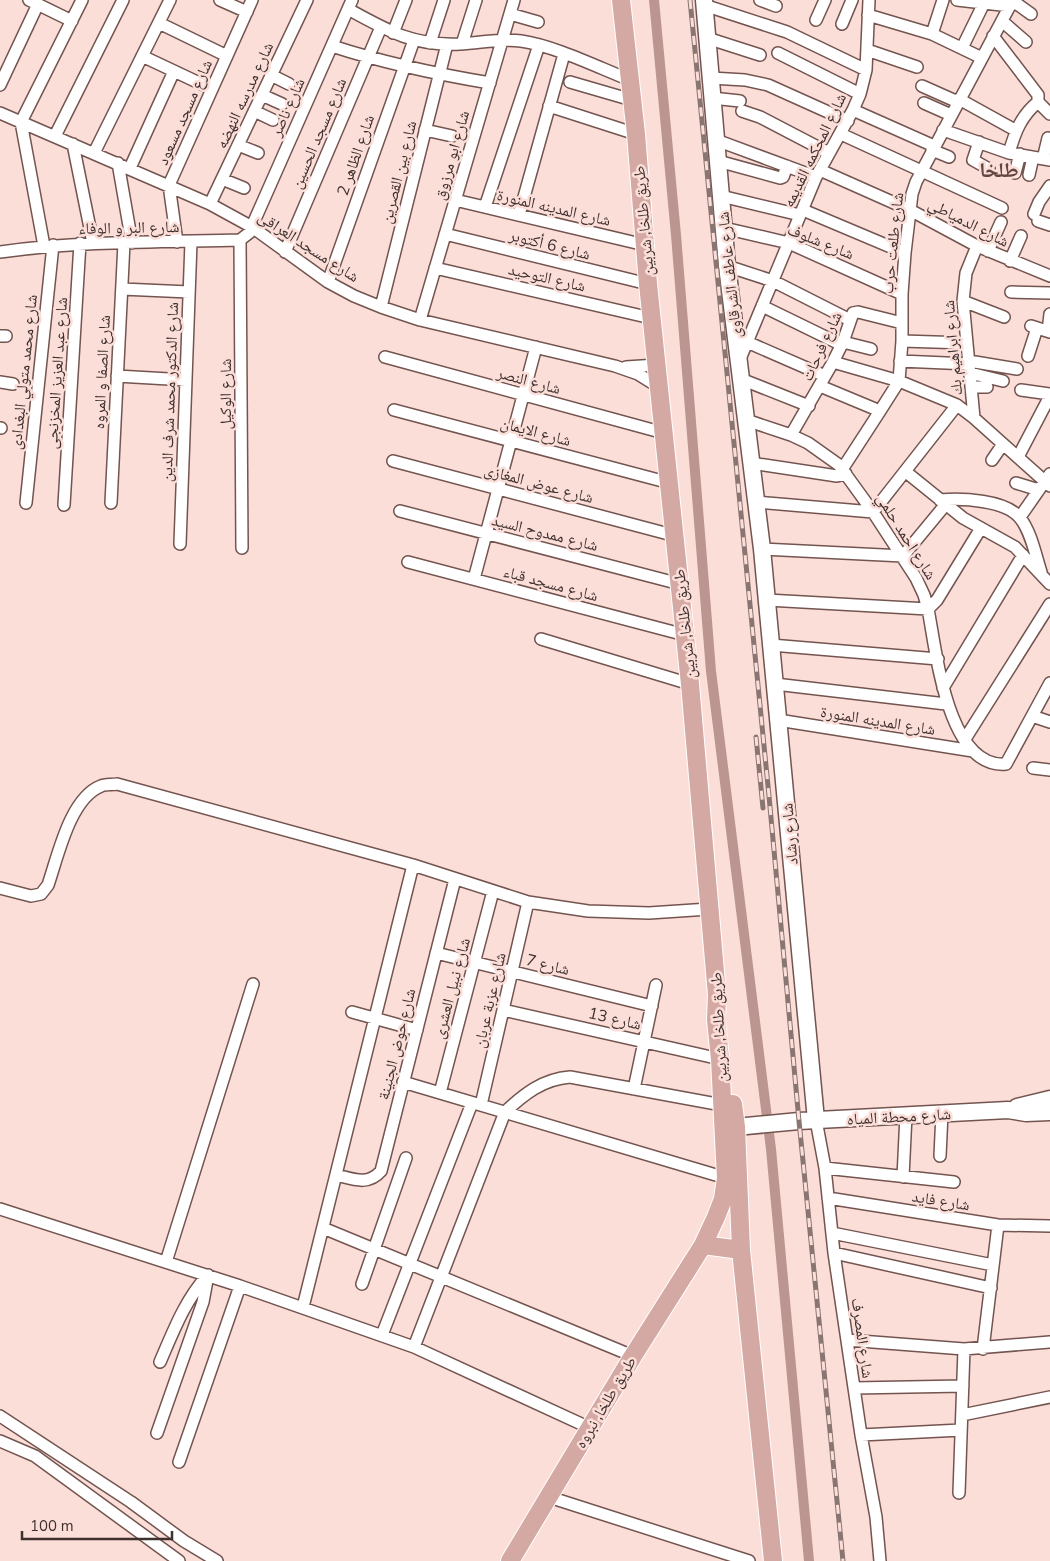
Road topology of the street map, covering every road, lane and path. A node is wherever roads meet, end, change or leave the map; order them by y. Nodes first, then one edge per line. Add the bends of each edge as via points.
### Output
1 (82, 0) edge
2 (123, 0) edge
3 (170, 0) edge
4 (220, 0) edge
5 (252, 0) edge
6 (307, 0) edge
7 (406, 0) edge
8 (444, 0) edge
9 (476, 0) edge
10 (514, 0) edge
11 (621, 0) edge
12 (760, 0) edge
13 (825, 0) edge
14 (852, 0) edge
15 (868, 0) edge
16 (943, 0) edge
17 (957, 0) edge
18 (33, 2) edge
19 (1012, 2) edge
20 (704, 3) edge
21 (984, 3) junction
22 (350, 5) edge
23 (776, 6) dead end
24 (247, 12) junction
25 (510, 14) junction
26 (1031, 14) dead end
27 (868, 15) junction
28 (816, 20) dead end
29 (72, 21) junction
30 (1002, 21) junction
31 (538, 22) dead end
32 (159, 23) junction
33 (842, 24) dead end
34 (381, 27) junction
35 (393, 33) junction
36 (932, 34) junction
37 (993, 36) junction
38 (707, 38) junction
39 (502, 39) junction
40 (414, 40) junction
41 (1026, 42) dead end
42 (430, 43) junction
43 (447, 44) junction
44 (462, 44) junction
45 (539, 45) junction
46 (332, 46) junction
47 (962, 48) junction
48 (867, 50) junction
49 (778, 53) dead end
50 (564, 54) junction
51 (760, 55) dead end
52 (142, 56) junction
53 (227, 56) junction
54 (368, 58) junction
55 (982, 58) junction
56 (404, 67) junction
57 (918, 67) dead end
58 (866, 70) junction
59 (174, 71) junction
60 (271, 75) junction
61 (439, 75) junction
62 (711, 78) junction
63 (630, 80) junction
64 (570, 82) dead end
65 (490, 83) junction
66 (289, 84) dead end
67 (0, 85) edge
68 (922, 86) dead end
69 (212, 89) junction
70 (860, 94) junction
71 (262, 95) junction
72 (712, 98) junction
73 (632, 100) junction
74 (959, 100) junction
75 (1038, 102) junction
76 (282, 104) dead end
77 (924, 104) dead end
78 (549, 106) junction
79 (853, 110) junction
80 (254, 111) junction
81 (0, 113) edge
82 (1050, 114) edge
83 (951, 115) junction
84 (272, 120) dead end
85 (848, 121) junction
86 (21, 122) junction
87 (425, 130) junction
88 (943, 130) junction
89 (1015, 130) junction
90 (636, 134) junction
91 (841, 134) junction
92 (55, 136) junction
93 (452, 136) dead end
94 (1048, 138) dead end
95 (716, 140) junction
96 (979, 142) junction
97 (73, 144) junction
98 (238, 145) junction
99 (933, 148) junction
100 (94, 153) junction
101 (258, 153) dead end
102 (829, 153) junction
103 (1014, 153) junction
104 (949, 157) dead end
105 (1042, 158) edge
106 (718, 161) junction
107 (118, 163) junction
108 (787, 166) junction
109 (130, 168) junction
110 (989, 169) dead end
111 (922, 170) junction
112 (818, 173) junction
113 (1015, 173) dead end
114 (1029, 175) dead end
115 (222, 179) junction
116 (169, 185) junction
117 (1050, 186) edge
118 (244, 188) dead end
119 (721, 196) junction
120 (455, 200) junction
121 (210, 204) junction
122 (486, 207) junction
123 (1002, 208) dead end
124 (910, 210) junction
125 (802, 212) junction
126 (520, 215) junction
127 (1001, 222) dead end
128 (1050, 225) edge
129 (252, 227) junction
130 (724, 228) junction
131 (445, 234) junction
132 (1021, 236) dead end
133 (240, 240) junction
134 (177, 242) junction
135 (191, 242) junction
136 (93, 243) junction
137 (128, 243) junction
138 (789, 243) junction
139 (80, 244) junction
140 (645, 245) junction
141 (49, 246) junction
142 (983, 248) junction
143 (0, 252) edge
144 (285, 252) junction
145 (905, 253) junction
146 (1010, 260) junction
147 (727, 266) junction
148 (435, 268) junction
149 (1050, 276) edge
150 (772, 281) junction
151 (328, 282) junction
152 (648, 284) junction
153 (122, 289) junction
154 (189, 292) junction
155 (1011, 292) dead end
156 (1050, 293) edge
157 (902, 294) junction
158 (963, 301) junction
159 (762, 306) junction
160 (381, 307) junction
161 (1050, 314) edge
162 (1004, 317) dead end
163 (651, 318) junction
164 (420, 320) junction
165 (850, 320) junction
166 (902, 324) junction
167 (1042, 329) edge
168 (902, 341) junction
169 (747, 342) junction
170 (842, 343) junction
171 (966, 343) junction
172 (536, 347) junction
173 (871, 349) dead end
174 (1028, 356) dead end
175 (385, 358) dead end
176 (900, 361) junction
177 (833, 362) junction
178 (656, 365) junction
179 (614, 366) junction
180 (969, 366) junction
181 (1016, 370) dead end
182 (740, 371) junction
183 (118, 376) junction
184 (186, 380) junction
185 (899, 380) junction
186 (823, 381) junction
187 (1003, 381) dead end
188 (0, 382) edge
189 (12, 384) dead end
190 (659, 387) junction
191 (971, 387) junction
192 (988, 387) dead end
193 (1021, 390) dead end
194 (523, 395) junction
195 (1050, 395) edge
196 (957, 405) junction
197 (809, 406) junction
198 (394, 410) dead end
199 (880, 412) junction
200 (1046, 415) edge
201 (974, 418) junction
202 (746, 420) junction
203 (664, 433) junction
204 (791, 435) junction
205 (510, 441) junction
206 (1003, 444) junction
207 (1018, 457) junction
208 (992, 460) dead end
209 (393, 461) dead end
210 (751, 463) junction
211 (844, 471) junction
212 (906, 472) junction
213 (1016, 482) dead end
214 (670, 483) junction
215 (1046, 483) edge
216 (498, 489) junction
217 (26, 502) dead end
218 (756, 502) junction
219 (943, 502) junction
220 (111, 503) dead end
221 (64, 505) dead end
222 (400, 511) dead end
223 (873, 512) junction
224 (1020, 518) junction
225 (981, 528) junction
226 (486, 533) junction
227 (676, 536) junction
228 (180, 544) dead end
229 (242, 548) dead end
230 (762, 549) junction
231 (1023, 555) junction
232 (903, 556) junction
233 (408, 562) dead end
234 (474, 580) junction
235 (1046, 580) edge
236 (680, 584) junction
237 (767, 600) junction
238 (1050, 604) edge
239 (928, 609) junction
240 (686, 635) junction
241 (541, 640) dead end
242 (771, 645) junction
243 (938, 659) junction
244 (1050, 683) edge
245 (690, 684) junction
246 (775, 684) junction
247 (943, 688) junction
248 (946, 704) junction
249 (1032, 716) junction
250 (778, 720) junction
251 (1050, 722) edge
252 (965, 739) junction
253 (974, 752) junction
254 (1033, 768) dead end
255 (1050, 770) edge
256 (413, 865) junction
257 (455, 879) junction
258 (0, 888) edge
259 (493, 891) junction
260 (528, 902) junction
261 (709, 910) junction
262 (436, 953) junction
263 (474, 962) junction
264 (512, 972) junction
265 (252, 984) dead end
266 (656, 985) dead end
267 (717, 994) junction
268 (652, 1006) junction
269 (503, 1010) junction
270 (352, 1012) dead end
271 (375, 1018) junction
272 (416, 1030) junction
273 (644, 1042) junction
274 (720, 1058) junction
275 (403, 1082) junction
276 (634, 1089) junction
277 (440, 1093) junction
278 (1050, 1099) edge
279 (476, 1104) junction
280 (722, 1106) junction
281 (1008, 1110) junction
282 (505, 1112) junction
283 (1050, 1112) edge
284 (942, 1113) junction
285 (906, 1115) junction
286 (816, 1120) junction
287 (742, 1126) junction
288 (940, 1156) dead end
289 (406, 1158) dead end
290 (825, 1168) junction
291 (336, 1175) junction
292 (903, 1177) junction
293 (726, 1178) junction
294 (954, 1182) dead end
295 (828, 1198) junction
296 (0, 1209) edge
297 (998, 1225) junction
298 (1050, 1226) edge
299 (323, 1228) junction
300 (832, 1233) junction
301 (703, 1245) junction
302 (374, 1249) junction
303 (741, 1250) junction
304 (834, 1253) junction
305 (166, 1262) junction
306 (410, 1264) junction
307 (994, 1265) junction
308 (208, 1275) junction
309 (441, 1277) junction
310 (362, 1284) dead end
311 (240, 1286) junction
312 (991, 1288) junction
313 (303, 1307) junction
314 (382, 1335) junction
315 (847, 1340) junction
316 (1050, 1342) edge
317 (414, 1347) junction
318 (964, 1349) junction
319 (983, 1349) junction
320 (633, 1356) junction
321 (160, 1362) dead end
322 (963, 1386) junction
323 (854, 1388) junction
324 (1050, 1397) edge
325 (962, 1415) junction
326 (0, 1416) edge
327 (590, 1428) junction
328 (961, 1430) junction
329 (157, 1433) dead end
330 (861, 1435) junction
331 (0, 1441) edge
332 (179, 1462) dead end
333 (959, 1493) dead end
334 (549, 1497) junction
335 (179, 1561) edge
336 (217, 1561) edge
337 (510, 1561) edge
338 (749, 1561) edge
339 (773, 1561) edge
340 (880, 1561) edge

1 - 29 street
2 - 92 street
3 - 32 street
4 - 24 street
5 - 24 street, شارع مسجد مسعود
6 - 60 street, شارع مدرسه النهضه
7 - 35 street
8 - 42 street
9 - 44 street
10 - 25 street, شارع ابو مرزوق
11 - 63 main road, طريق طلخا, شربين
12 - 23 street
13 - 28 street
14 - 33 street
15 - 27 street, شارع المحكمه القديمه
16 - 36 street
17 - 21 street
18 - 29 street
18 - 67 street
19 - 21 street
19 - 26 street
19 - 30 street, شارع طلعت حرب
20 - 38 street, شارع عاطف الشرقاوى
20 - 58 street via 787,32
21 - 47 street
22 - 34 street
22 - 46 street, شارع ناصر
24 - 53 street, شارع مسجد مسعود
25 - 31 street
25 - 39 street, شارع ابو مرزوق
27 - 36 street
27 - 48 street, شارع المحكمه القديمه
29 - 86 street
30 - 37 street, شارع طلعت حرب
30 - 41 street
32 - 52 street
32 - 53 street
34 - 35 street
34 - 54 street, شارع مسجد الحسين
35 - 40 street
36 - 47 street
37 - 55 street, شارع طلعت حرب
37 - 75 street via 1038,95
38 - 51 street
38 - 62 street, شارع عاطف الشرقاوى
39 - 44 street
39 - 45 street
39 - 65 street, شارع ابو مرزوق
40 - 42 street
40 - 56 street, شارع الظاهر 2
42 - 43 street
43 - 44 street
43 - 61 street, شارع بين القصرين
45 - 50 street
45 - 122 street
46 - 54 street
46 - 129 street, شارع ناصر
47 - 55 street
48 - 57 street
48 - 58 street, شارع المحكمه القديمه
49 - 70 street
50 - 63 street
50 - 78 street
52 - 59 street
52 - 100 street
53 - 69 street, شارع مسجد مسعود
54 - 56 street
54 - 144 street, شارع مسجد الحسين
55 - 74 street, شارع طلعت حرب
56 - 61 street
56 - 151 street, شارع الظاهر 2
58 - 70 street, شارع المحكمه القديمه
59 - 69 street
59 - 109 street
60 - 66 street
60 - 71 street, شارع مدرسه النهضه
61 - 65 street
61 - 87 street, شارع بين القصرين
62 - 72 street, شارع عاطف الشرقاوى
62 - 85 street via 768,85
63 - 73 main road, طريق طلخا, شربين
64 - 73 street
65 - 120 street, شارع ابو مرزوق
68 - 74 street
69 - 116 street, شارع مسجد مسعود
70 - 79 street, شارع المحكمه القديمه
71 - 76 street
71 - 80 street, شارع مدرسه النهضه
72 - 95 street, شارع عاطف الشرقاوى
72 - 102 street via 741,106
73 - 90 main road, طريق طلخا, شربين
74 - 83 street, شارع طلعت حرب
74 - 89 street
75 - 82 street
75 - 89 street
77 - 83 street
78 - 90 street
78 - 126 street
79 - 85 street, شارع المحكمه القديمه
79 - 99 street
80 - 84 street
80 - 98 street, شارع مدرسه النهضه
81 - 86 street, شارع مسجد العراقى
83 - 88 street, شارع طلعت حرب
85 - 91 street, شارع المحكمه القديمه
86 - 92 street, شارع مسجد العراقى
86 - 141 street, شارع محمد متولي البغدادى
87 - 93 street
87 - 160 street, شارع بين القصرين
88 - 96 street
88 - 99 street, شارع طلعت حرب
89 - 103 street
90 - 140 main road, طريق طلخا, شربين
91 - 102 street, شارع المحكمه القديمه
91 - 111 street
92 - 97 street, شارع مسجد العراقى
94 - 105 street
95 - 106 street, شارع عاطف الشرقاوى
95 - 108 street, شارع الدمياطي
96 - 103 street
96 - 110 street via 973,160
97 - 100 street, شارع مسجد العراقى
97 - 136 street
98 - 101 street
98 - 115 street, شارع مدرسه النهضه
99 - 104 street
99 - 111 street, شارع طلعت حرب
100 - 107 street, شارع مسجد العراقى
102 - 112 street, شارع المحكمه القديمه
103 - 105 street
103 - 113 street
105 - 114 street
106 - 108 street via 780,178
106 - 119 street, شارع عاطف الشرقاوى
107 - 109 street, شارع مسجد العراقى
107 - 137 street, شارع الصفا و المروه
108 - 112 street, شارع الدمياطي
109 - 116 street, شارع مسجد العراقى
111 - 123 street
111 - 124 street, شارع طلعت حرب via 912,194
112 - 124 street, شارع الدمياطي
112 - 125 street, شارع المحكمه القديمه
115 - 118 street
115 - 121 street, شارع مدرسه النهضه
116 - 121 street, شارع مسجد العراقى
116 - 134 street, شارع مسجد مسعود
117 - 128 street via 1039,202 1036,218
119 - 125 street
119 - 130 street, شارع عاطف الشرقاوى
120 - 122 street, شارع المدينه المنورة
120 - 131 street, شارع ابو مرزوق
121 - 129 street, شارع مسجد العراقى
122 - 126 street, شارع المدينه المنورة
124 - 142 street, شارع الدمياطي
124 - 145 street, شارع طلعت حرب
125 - 138 street, شارع المحكمه القديمه
125 - 145 street
126 - 140 street, شارع المدينه المنورة
127 - 142 street, شارع ابراهيم بك
129 - 133 street via 250,233
129 - 144 street, شارع مسجد العراقى
130 - 138 street, شارع شلوف
130 - 147 street, شارع عاطف الشرقاوى
131 - 148 street, شارع ابو مرزوق
131 - 152 street, شارع 6 أكتوبر
132 - 146 street
133 - 135 street, شارع البر و الوفاء
133 - 229 street, شارع الوكيل
134 - 135 street, شارع البر و الوفاء
134 - 137 street, شارع البر و الوفاء
135 - 154 street, شارع الدكتور محمد شرف الدين
136 - 137 street, شارع البر و الوفاء
136 - 139 street, شارع البر و الوفاء
137 - 153 street, شارع الصفا و المروه
138 - 150 street, شارع المحكمه القديمه
138 - 157 street, شارع شلوف
139 - 141 street, شارع البر و الوفاء
139 - 221 street, شارع عبد العزيز المخزنجى
140 - 152 main road, طريق طلخا, شربين
141 - 143 street, شارع البر و الوفاء
141 - 217 street, شارع محمد متولي البغدادى
142 - 146 street, شارع الدمياطي
142 - 158 street, شارع ابراهيم بك via 966,273
144 - 151 street, شارع مسجد العراقى
145 - 157 street, شارع طلعت حرب
146 - 149 street, شارع الدمياطي
147 - 150 street
147 - 182 street, شارع عاطف الشرقاوى
148 - 163 street, شارع التوحيد
148 - 164 street, شارع ابو مرزوق
150 - 159 street, شارع المحكمه القديمه
150 - 165 street
151 - 160 street, شارع مسجد العراقى
152 - 163 main road, طريق طلخا, شربين
153 - 154 street
153 - 183 street, شارع الصفا و المروه
154 - 184 street, شارع الدكتور محمد شرف الدين
155 - 156 street
157 - 166 street, شارع طلعت حرب
158 - 162 street
158 - 171 street, شارع ابراهيم بك
159 - 169 street, شارع المحكمه القديمه
159 - 170 street
160 - 164 street, شارع مسجد العراقى
161 - 167 street
163 - 178 main road, طريق طلخا, شربين
164 - 172 street, شارع مسجد العراقى
165 - 166 street, شارع فرحات via 856,312
165 - 170 street, شارع فرحات
166 - 168 street, شارع طلعت حرب
167 - 174 street
168 - 171 street
168 - 176 street, شارع طلعت حرب
169 - 182 street, شارع المحكمه القديمه
169 - 186 street
170 - 173 street
170 - 177 street, شارع فرحات
171 - 180 street, شارع ابراهيم بك
172 - 179 street, شارع مسجد العراقى
172 - 194 street
175 - 194 street, شارع النصر
176 - 180 street
176 - 185 street, شارع طلعت حرب
177 - 185 street
177 - 186 street, شارع فرحات
178 - 179 street, شارع مسجد العراقى
178 - 190 main road, طريق طلخا, شربين
179 - 190 street, شارع مسجد العراقى via 638,374
180 - 181 street
180 - 187 street
180 - 191 street, شارع ابراهيم بك
182 - 197 street
182 - 202 street, شارع عاطف الشرقاوى
183 - 184 street
183 - 220 street, شارع الصفا و المروه
184 - 228 street, شارع الدكتور محمد شرف الدين
185 - 196 street
185 - 199 street, شارع طلعت حرب
186 - 197 street, شارع فرحات
186 - 199 street
188 - 189 street
190 - 203 main road, طريق طلخا, شربين
191 - 192 street
191 - 201 street, شارع ابراهيم بك
193 - 195 street
194 - 203 street, شارع النصر
194 - 205 street
195 - 200 street
196 - 201 street
196 - 212 street
197 - 204 street, شارع فرحات
198 - 205 street, شارع الايمان
199 - 211 street, شارع طلعت حرب
200 - 207 street
201 - 206 street
202 - 204 street, شارع احمد حلمي
202 - 210 street, شارع عاطف الشرقاوى
203 - 214 main road, طريق طلخا, شربين
204 - 211 street, شارع احمد حلمي via 824,453
205 - 214 street, شارع الايمان
205 - 216 street
206 - 207 street
206 - 208 street
207 - 215 street
209 - 216 street, شارع عوض المغازى
210 - 211 street via 837,476
210 - 218 street, شارع عاطف الشرقاوى
211 - 223 street, شارع احمد حلمي
212 - 219 street
212 - 223 street
213 - 215 street
214 - 227 main road, طريق طلخا, شربين
215 - 224 street
216 - 226 street
216 - 227 street, شارع عوض المغازى
218 - 223 street
218 - 230 street, شارع عاطف الشرقاوى
219 - 224 street via 968,499 1007,508
219 - 225 street
219 - 232 street
222 - 226 street, شارع ممدوح السيد
223 - 232 street, شارع احمد حلمي
224 - 235 street
225 - 231 street via 1005,540
225 - 239 street via 937,600
226 - 234 street
226 - 236 street, شارع ممدوح السيد
227 - 236 main road, طريق طلخا, شربين
230 - 232 street
230 - 237 street, شارع رشاد
231 - 235 street
231 - 247 street
232 - 239 street, شارع احمد حلمي via 920,586
233 - 234 street, شارع مسجد قباء
234 - 240 street, شارع مسجد قباء
236 - 240 main road, طريق طلخا, شربين
237 - 239 street
237 - 242 street, شارع رشاد
238 - 252 street
239 - 243 street, شارع احمد حلمي
240 - 245 main road, طريق طلخا, شربين
241 - 245 street
242 - 243 street
242 - 246 street, شارع رشاد
243 - 247 street, شارع احمد حلمي
244 - 249 street
245 - 261 main road, طريق طلخا, شربين
246 - 248 street
246 - 250 street, شارع رشاد
247 - 248 street, شارع احمد حلمي
248 - 252 street, شارع احمد حلمي
249 - 251 street
249 - 253 street, شارع احمد حلمي via 1006,764 988,762
250 - 253 street, شارع المدينه المنورة
250 - 286 street, شارع رشاد
252 - 253 street, شارع احمد حلمي
254 - 255 street
256 - 257 street
256 - 258 street via 117,784 101,786 81,801 72,814 48,885 41,894 31,896
256 - 271 street
257 - 259 street
257 - 262 street, شارع حوض الجنينة
259 - 260 street
259 - 263 street, شارع نبيل العشرى
260 - 261 street via 588,911 649,913
260 - 264 street, شارع عزبة عربان
261 - 267 main road, طريق طلخا, شربين
262 - 263 street, شارع 7
262 - 272 street, شارع حوض الجنينة
263 - 264 street, شارع 7
263 - 277 street, شارع نبيل العشرى
264 - 268 street, شارع 7
264 - 269 street, شارع عزبة عربان
265 - 305 street
266 - 268 street
267 - 274 main road, طريق طلخا, شربين
267 - 287 main road
268 - 273 street
269 - 273 street, شارع 13
269 - 279 street, شارع عزبة عربان
270 - 271 street
271 - 272 street
271 - 291 street
272 - 275 street, شارع حوض الجنينة
273 - 274 street, شارع 13
273 - 276 street
274 - 280 main road, طريق طلخا, شربين
275 - 277 street
275 - 291 street, شارع حوض الجنينة via 381,1171 370,1180 363,1181
276 - 280 street
276 - 282 street via 561,1078 526,1093
277 - 279 street
278 - 281 street
279 - 282 street
279 - 306 street, شارع عزبة عربان
280 - 293 main road, طريق طلخا, شربين
281 - 283 street
281 - 284 street, شارع محطة المياه
282 - 293 street
282 - 309 street
284 - 285 street, شارع محطة المياه
284 - 288 street
285 - 286 street, شارع محطة المياه
285 - 292 street
286 - 287 street, شارع محطة المياه
286 - 290 street, شارع المصرف
287 - 303 main road
289 - 302 street
290 - 292 street
290 - 295 street, شارع المصرف
291 - 299 street
292 - 294 street
293 - 301 main road, طريق طلخا, شربين via 723,1199
295 - 297 street, شارع فايد
295 - 300 street, شارع المصرف
296 - 305 street
297 - 298 street, شارع فايد
297 - 307 street
299 - 302 street
299 - 313 street
300 - 304 street, شارع المصرف
300 - 307 street
301 - 303 main road
301 - 320 main road, طريق طلخا, نبروه
302 - 306 street
302 - 310 street
303 - 339 main road
304 - 312 street
304 - 315 street, شارع المصرف
305 - 308 street
306 - 309 street
306 - 314 street, شارع عزبة عربان
307 - 312 street
308 - 311 street
308 - 321 street via 189,1300
308 - 329 street via 202,1302
309 - 317 street
309 - 320 street
311 - 313 street
311 - 332 street
312 - 319 street
313 - 314 street
314 - 317 street
315 - 318 street
315 - 323 street, شارع المصرف
316 - 319 street
317 - 327 street
318 - 319 street
318 - 322 street
320 - 327 main road, طريق طلخا, نبروه
322 - 323 street
322 - 325 street
323 - 330 street, شارع المصرف
324 - 325 street
325 - 328 street
326 - 336 street
327 - 334 main road, طريق طلخا, نبروه
328 - 330 street
328 - 333 street
330 - 340 street, شارع المصرف via 876,1517
331 - 335 street via 35,1456
334 - 337 main road, طريق طلخا, نبروه
334 - 338 street

